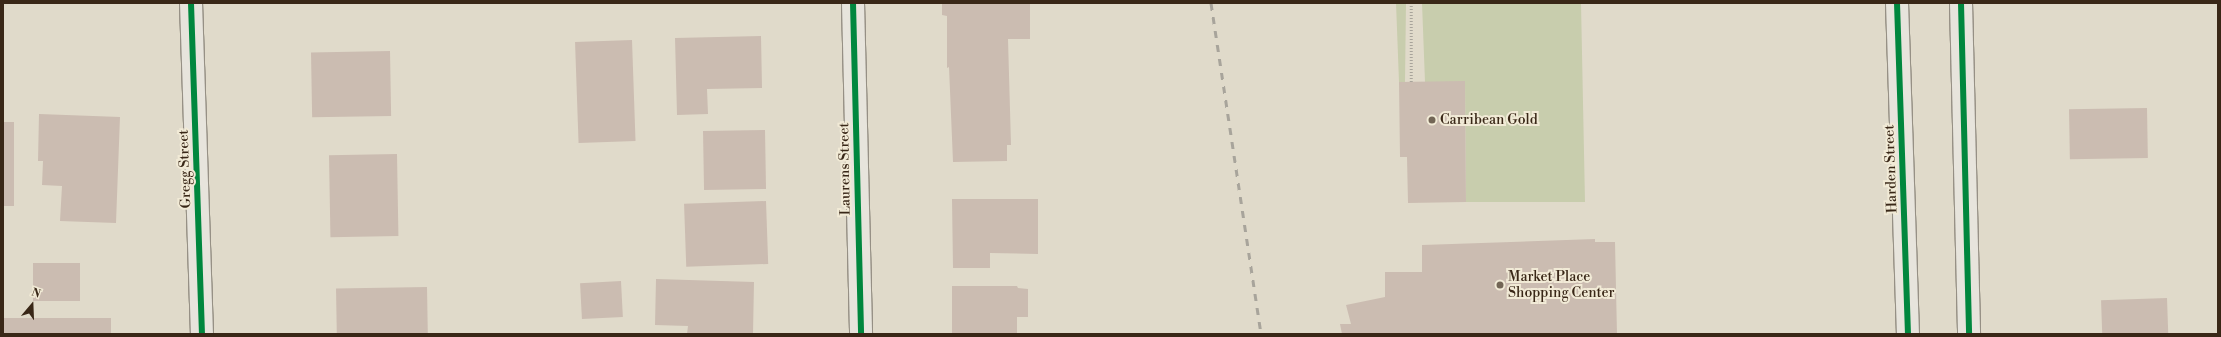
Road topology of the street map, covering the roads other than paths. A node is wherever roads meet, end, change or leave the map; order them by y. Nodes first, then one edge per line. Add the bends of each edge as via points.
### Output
1 (191, 3) edge
2 (853, 3) edge
3 (1897, 3) edge
4 (1961, 3) edge
5 (202, 334) edge
6 (861, 334) edge
7 (1908, 334) edge
8 (1969, 334) edge

1 - 5 street, Gregg Street
2 - 6 street, Laurens Street
3 - 7 street, Harden Street
4 - 8 street

